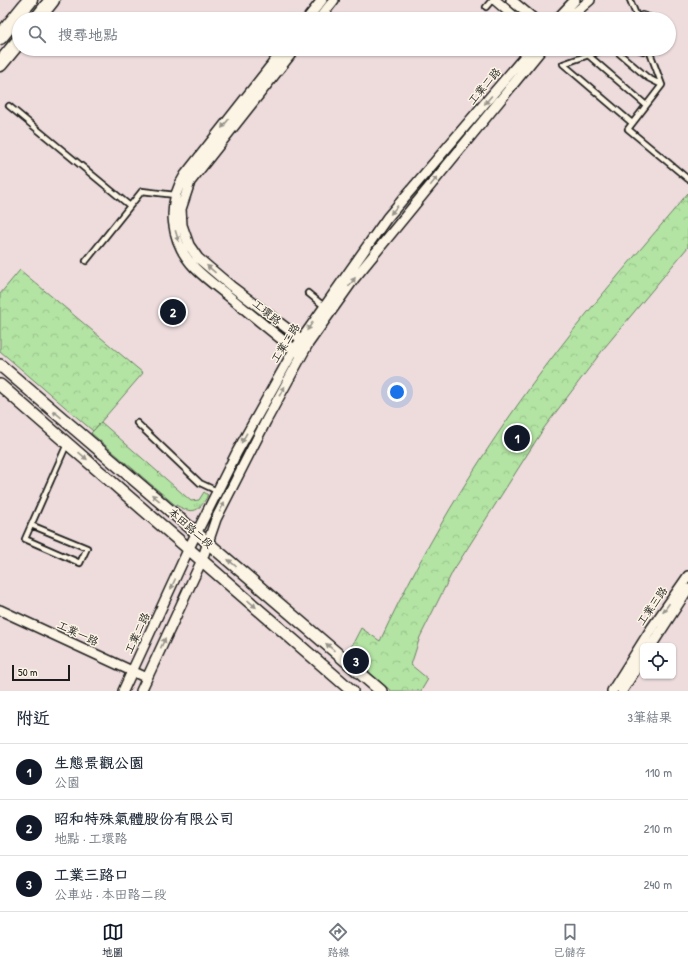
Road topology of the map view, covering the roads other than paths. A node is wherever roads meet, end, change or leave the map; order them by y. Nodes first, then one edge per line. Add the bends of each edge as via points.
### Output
1 (30, 0) edge
2 (52, 0) edge
3 (334, 0) edge
4 (492, 0) edge
5 (495, 0) edge
6 (511, 0) edge
7 (575, 0) edge
8 (590, 0) edge
9 (630, 0) edge
10 (322, 5) edge
11 (486, 7) dead end
12 (20, 12) edge
13 (43, 12) edge
14 (314, 12) edge
15 (509, 12) edge
16 (526, 12) edge
17 (564, 12) edge
18 (576, 12) edge
19 (633, 12) edge
20 (12, 22) edge
21 (0, 37) edge
22 (12, 49) edge
23 (282, 56) edge
24 (526, 56) edge
25 (535, 56) edge
26 (588, 56) joint
27 (622, 56) edge
28 (652, 56) edge
29 (0, 64) edge
30 (508, 83) junction
31 (662, 85) junction
32 (646, 105) junction
33 (10, 106) dead end
34 (238, 113) junction
35 (473, 118) junction
36 (632, 123) junction
37 (480, 124) junction
38 (445, 150) junction
39 (453, 157) junction
40 (688, 180) edge
41 (174, 195) junction
42 (184, 198) junction
43 (404, 198) junction
44 (130, 206) junction
45 (412, 207) junction
46 (86, 261) dead end
47 (220, 283) junction
48 (308, 293) dead end
49 (327, 309) junction
50 (304, 342) junction
51 (298, 353) junction
52 (0, 365) edge
53 (0, 385) edge
54 (256, 418) junction
55 (137, 423) dead end
56 (264, 423) junction
57 (68, 443) junction
58 (217, 491) junction
59 (31, 525) junction
60 (197, 533) junction
61 (208, 543) junction
62 (189, 548) junction
63 (202, 560) junction
64 (687, 579) edge
65 (688, 589) edge
66 (0, 610) edge
67 (653, 643) edge
68 (640, 663) edge
69 (132, 672) junction
70 (147, 678) junction
71 (123, 691) edge
72 (141, 691) edge
73 (352, 691) edge
74 (381, 691) edge
75 (612, 691) edge
76 (622, 691) edge

1 - 12 main road
2 - 13 main road
3 - 10 street
4 - 11 lane
5 - 15 street
6 - 16 street
7 - 17 street
8 - 18 street
9 - 19 lane
10 - 14 street
20 - 21 main road
22 - 29 main road
23 - 34 street, 工環路
24 - 30 street, 工業二路
25 - 30 street, 工業二路
26 - 32 lane
26 - 36 lane via 563,64
27 - 31 lane via 648,78
28 - 31 lane
30 -> 35 street, 工業二路
30 - 37 street, 工業二路
31 - 32 lane
32 - 36 lane
33 - 44 lane
34 -> 41 street, 工環路 via 185,175
34 - 42 street, 工環路 via 190,182
35 - 37 street
35 - 38 street, 工業二路
36 - 40 lane via 628,129
37 - 39 street, 工業二路
38 - 39 street
38 - 43 street, 工業二路
45 -> 39 street, 工業二路
41 - 42 street
41 - 44 lane via 142,191
41 -> 47 street, 工環路 via 173,219 179,245 195,268
47 -> 42 street, 工環路 via 189,245 182,225 181,209
43 - 45 street
43 -> 49 street, 工業二路 via 387,218
44 - 46 lane
49 -> 45 street, 工業二路
47 - 50 street, 工環路
47 - 51 street, 工環路
48 - 49 lane
49 - 50 street, 工業二路
50 - 51 street, 工業二路
51 - 54 street, 工業二路
56 -> 51 street, 工業二路
60 -> 52 street, 本田路二段
53 - 57 street, 本田路二段
54 - 56 street
54 -> 58 street, 工業二路
55 - 58 lane via 200,482
61 -> 56 street, 工業二路 via 216,519
57 - 59 lane
57 -> 62 street, 本田路二段
58 - 60 street, 工業二路
59 - 59 lane via 25,539 80,563 87,548
60 - 61 street, 本田路二段
60 - 62 street, 工業二路
61 - 63 street, 工業二路
74 -> 61 street, 本田路二段
62 - 63 street, 本田路二段
62 -> 69 street, 工業二路
70 -> 63 street, 工業二路
63 -> 73 street, 本田路二段
64 -> 75 street, 工業三路 via 651,629
65 - 67 street, 工業三路
66 - 69 street, 工業一路
68 - 76 street
69 - 70 street, 工業一路
69 - 71 street, 工業二路
70 - 72 street, 工業二路

